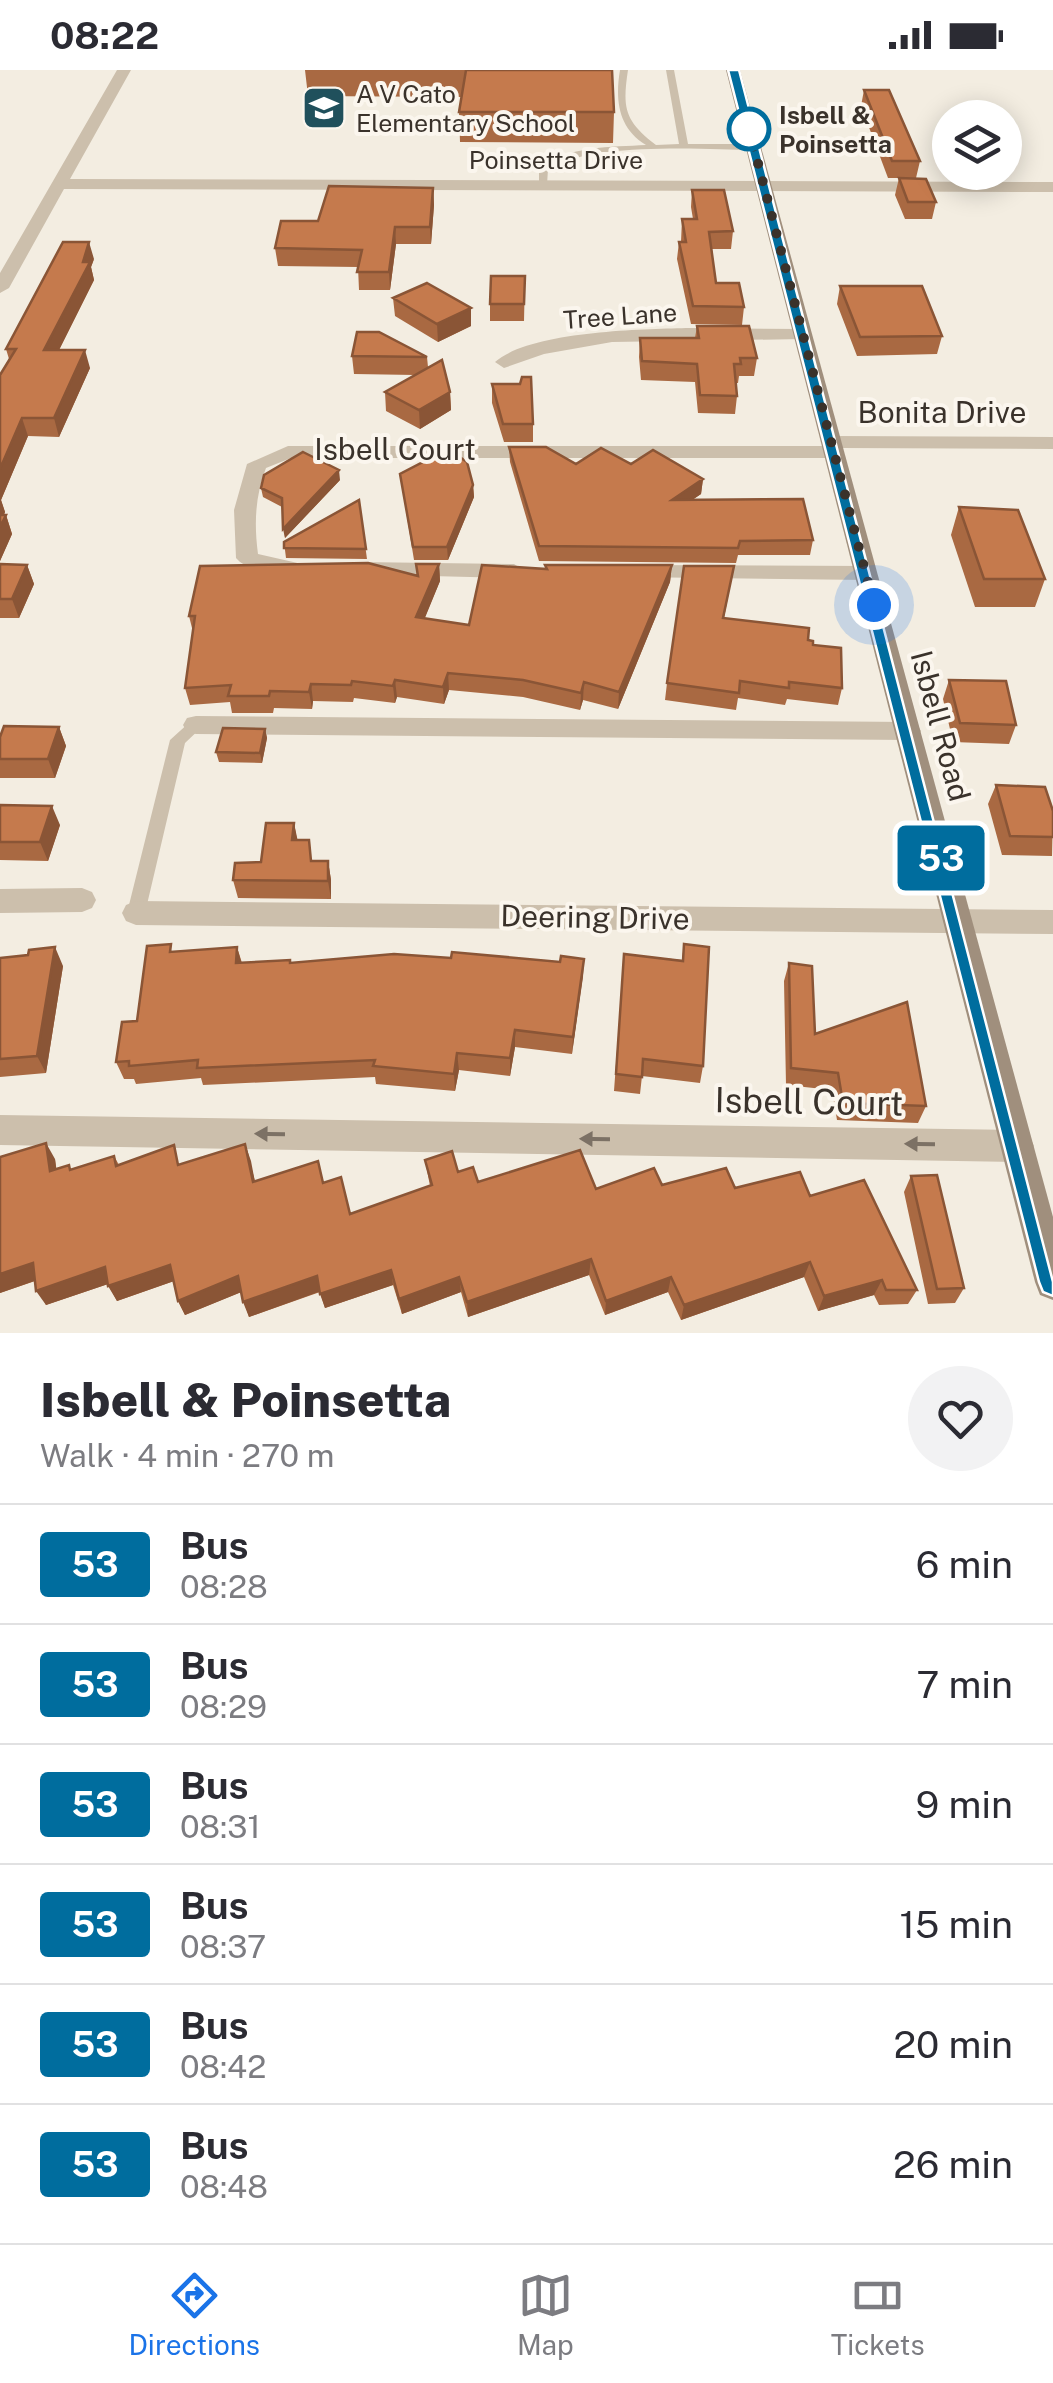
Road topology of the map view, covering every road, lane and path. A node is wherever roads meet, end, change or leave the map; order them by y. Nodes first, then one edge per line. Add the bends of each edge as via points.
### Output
1 (124, 70) edge
2 (624, 70) edge
3 (670, 70) edge
4 (734, 70) edge
5 (652, 145) junction
6 (684, 147) junction
7 (754, 147) junction
8 (59, 184) junction
9 (542, 185) junction
10 (764, 186) junction
11 (1053, 187) edge
12 (0, 288) edge
13 (803, 334) junction
14 (504, 362) dead end
15 (1053, 443) edge
16 (833, 447) junction
17 (546, 571) edge
18 (626, 572) edge
19 (866, 574) junction
20 (196, 725) joint
21 (908, 731) junction
22 (0, 900) edge
23 (82, 900) dead end
24 (136, 913) joint
25 (958, 922) junction
26 (1053, 922) edge
27 (0, 1130) edge
28 (1017, 1146) junction
29 (1053, 1282) edge

1 - 8 street
2 - 5 lane via 626,124
3 - 6 lane
4 - 7 street, Isbell Road
5 - 6 lane
5 - 9 lane via 558,157 544,168
6 - 7 lane
7 - 10 street, Isbell Road
8 - 9 street, Poinsetta Drive
8 - 12 street
9 - 10 street, Poinsetta Drive
10 - 11 street, Poinsetta Drive
10 - 13 street, Isbell Road
13 - 14 street, Tree Lane via 606,338
13 - 16 street, Isbell Road
15 - 16 street, Bonita Drive
16 - 17 street, Isbell Court via 306,449 257,464 246,490 247,558 265,566
16 - 19 street, Isbell Road
18 - 19 street
19 - 21 street, Isbell Road
20 - 21 street
20 - 24 lane via 178,740
21 - 25 street, Isbell Road
22 - 23 street
24 - 25 street, Deering Drive
25 - 26 street, Deering Drive
25 - 28 street, Isbell Road
28 -> 27 street, Isbell Court
28 - 29 street, Isbell Road

